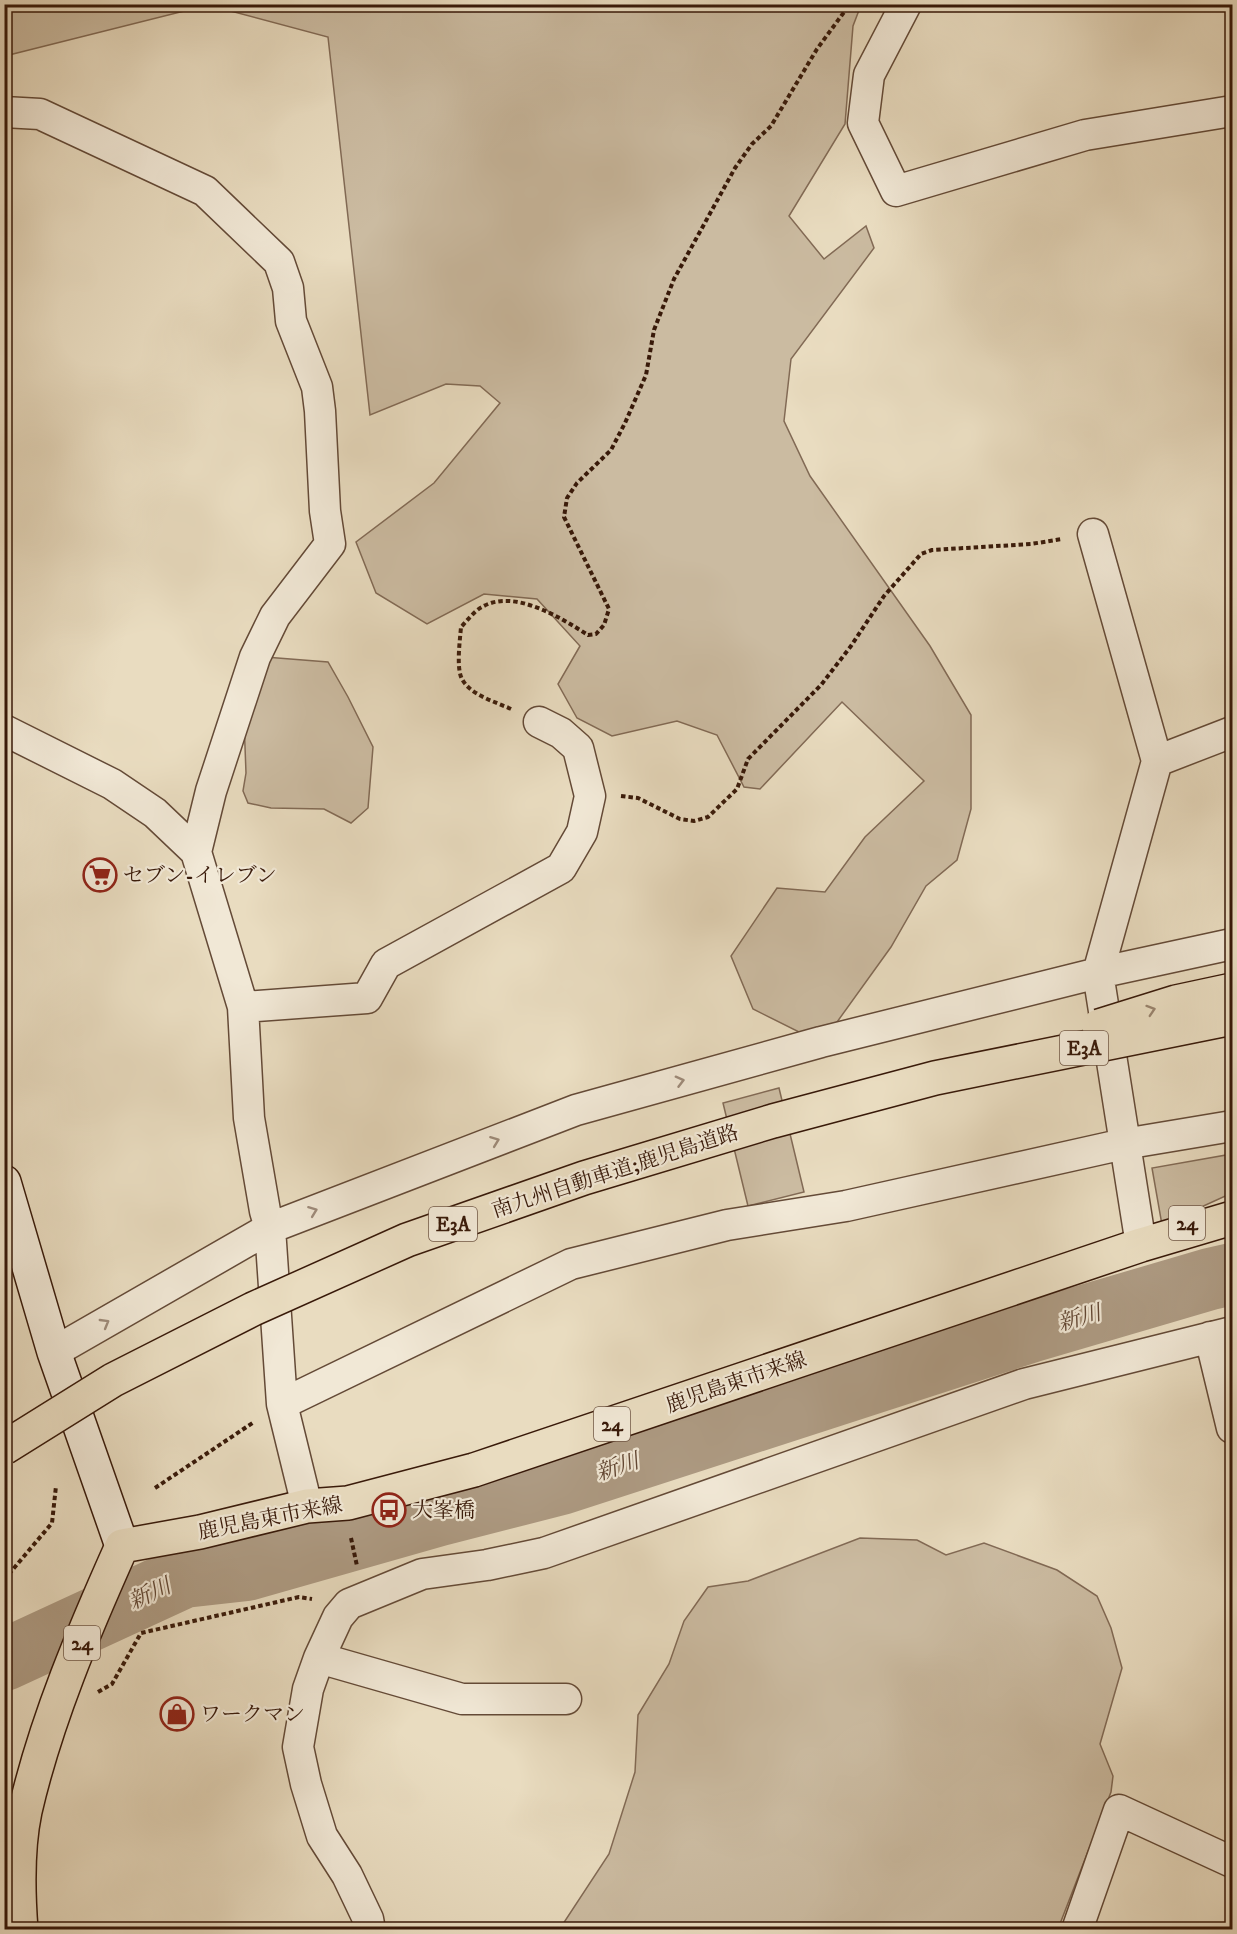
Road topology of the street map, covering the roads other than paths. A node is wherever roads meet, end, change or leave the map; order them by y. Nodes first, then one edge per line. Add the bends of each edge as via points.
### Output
1 (906, 4) edge
2 (1233, 111) edge
3 (4, 112) edge
4 (1093, 534) road end
5 (539, 722) road end
6 (4, 730) edge
7 (1233, 732) edge
8 (1156, 762) junction
9 (196, 852) junction
10 (1233, 944) edge
11 (1098, 973) junction
12 (1233, 990) edge
13 (243, 1007) junction
14 (1233, 1018) edge
15 (934, 1078) junction
16 (1233, 1126) edge
17 (1124, 1144) junction
18 (4, 1182) edge
19 (1233, 1202) edge
20 (1233, 1218) edge
21 (270, 1228) junction
22 (1141, 1245) junction
23 (1221, 1335) edge
24 (54, 1352) junction
25 (282, 1404) junction
26 (1233, 1428) edge
27 (4, 1448) edge
28 (307, 1506) junction
29 (122, 1546) junction
30 (319, 1658) junction
31 (566, 1699) dead end
32 (1233, 1862) edge
33 (21, 1929) edge
34 (370, 1929) edge
35 (1077, 1929) edge

1 - 2 street via 869,75 863,123 896,191 1085,135
3 - 9 street via 40,114 206,191 279,262 288,288 291,321 317,387 330,544 274,616 255,657 211,791
4 - 8 street
5 - 13 street via 561,733 578,748 590,796 582,832 561,868 386,964 366,998
6 - 9 street via 112,784 155,813
7 - 8 street
8 - 11 street
9 - 13 street
10 - 11 street
11 - 17 street
21 -> 11 street via 576,1110 821,1042
15 -> 12 main road, bridge via 1176,1002
13 - 21 street via 249,1118
14 - 15 main road, 南九州自動車道;鹿児島道路 / E3A, bridge
15 - 27 main road, 南九州自動車道;鹿児島道路 / E3A, bridge via 595,1175 407,1240 253,1309 113,1380
16 - 17 street
17 - 22 street
17 - 25 street via 846,1206 727,1225 571,1264
18 - 24 street
19 - 22 main road, 鹿児島東市来線 / 24
20 - 22 main road, 鹿児島東市来線 / 24
24 -> 21 street
21 - 25 street
22 - 28 main road, 鹿児島東市来線 / 24 via 474,1470 348,1503
23 - 26 street
23 - 30 street via 1024,1384 544,1553 422,1574 349,1604 338,1617
24 - 29 street
25 - 28 street
28 - 29 main road, 鹿児島東市来線 / 24
29 - 33 main road, 24 via 47,1730 25,1813 18,1885
30 - 31 street via 462,1699
30 - 34 street via 308,1689 298,1748 322,1836 347,1875
32 - 35 street via 1119,1810

